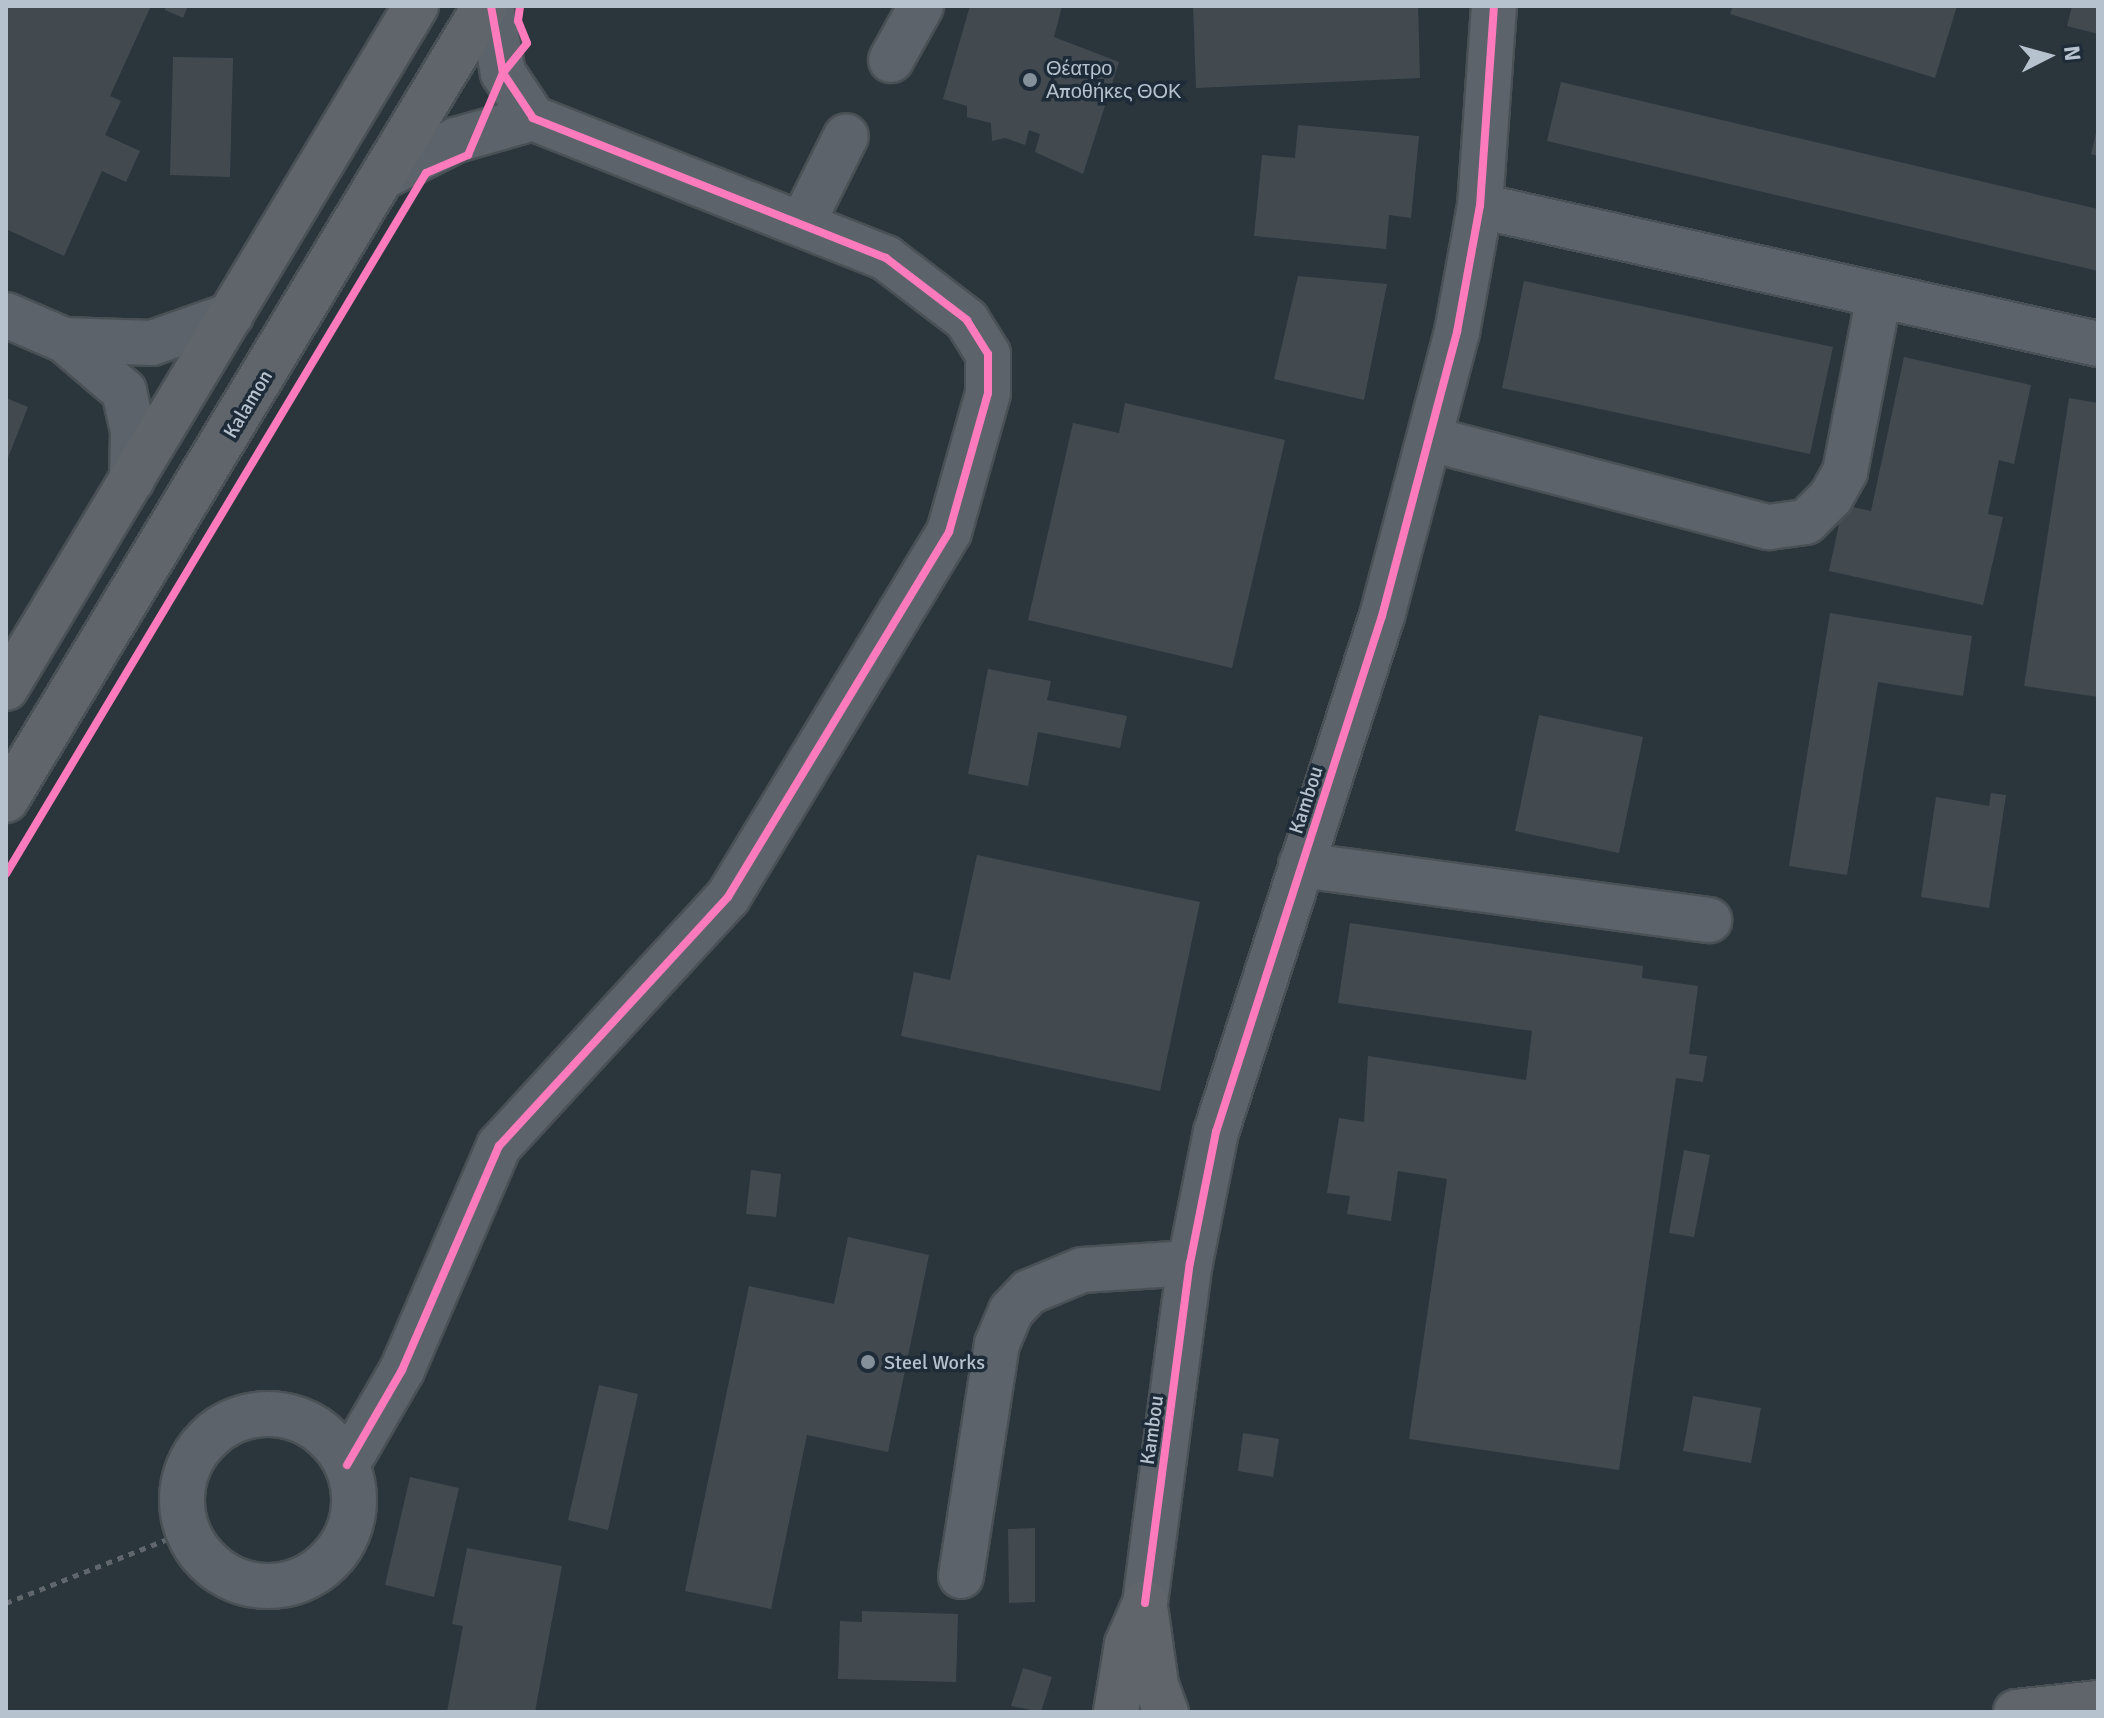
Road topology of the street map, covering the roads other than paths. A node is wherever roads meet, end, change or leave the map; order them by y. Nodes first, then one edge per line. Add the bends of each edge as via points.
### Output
1 (416, 6) edge
2 (485, 6) edge
3 (491, 6) edge
4 (921, 6) edge
5 (1494, 6) edge
6 (891, 60) dead end
7 (533, 118) junction
8 (846, 136) dead end
9 (385, 176) junction
10 (1480, 206) junction
11 (802, 224) junction
12 (1879, 295) junction
13 (6, 315) edge
14 (231, 315) junction
15 (64, 340) junction
16 (2098, 344) edge
17 (1430, 439) junction
18 (132, 480) junction
19 (6, 688) edge
20 (6, 800) edge
21 (1301, 865) junction
22 (1709, 920) dead end
23 (1190, 1263) junction
24 (347, 1465) junction
25 (961, 1576) dead end
26 (1145, 1603) junction
27 (2098, 1703) edge
28 (1116, 1712) edge
29 (1166, 1712) edge
30 (2016, 1712) edge

1 - 14 main road
2 - 9 main road, Kalamon
3 - 7 street via 503,73
4 - 6 street
5 - 10 street, Kambou
7 - 9 street via 456,140
7 - 11 street
8 - 11 street
9 - 20 main road, Kalamon
10 - 12 street
10 - 17 street, Kambou
11 - 24 street via 886,258 967,320 988,354 988,393 949,532 728,897 499,1146 402,1370
12 - 16 street
12 - 17 street via 1845,472 1831,497 1806,522 1769,527
13 - 15 street
14 - 15 street via 152,343
14 - 18 main road
15 - 18 street via 124,391 133,431
17 - 21 street, Kambou via 1382,616
18 - 19 main road
21 - 22 street
21 - 23 street, Kambou via 1221,1117
23 - 25 street via 1082,1270 1029,1292 1011,1311 997,1344
23 - 26 street, Kambou
24 - 24 street via 331,1440 307,1422 279,1414 249,1415 222,1426 200,1446 186,1473 182,1502 188,1531 203,1557 226,1575 278,1585 303,1578 326,1564 343,1543 352,1518
26 - 28 main road via 1127,1644
26 - 29 main road via 1156,1685
27 - 30 main road

